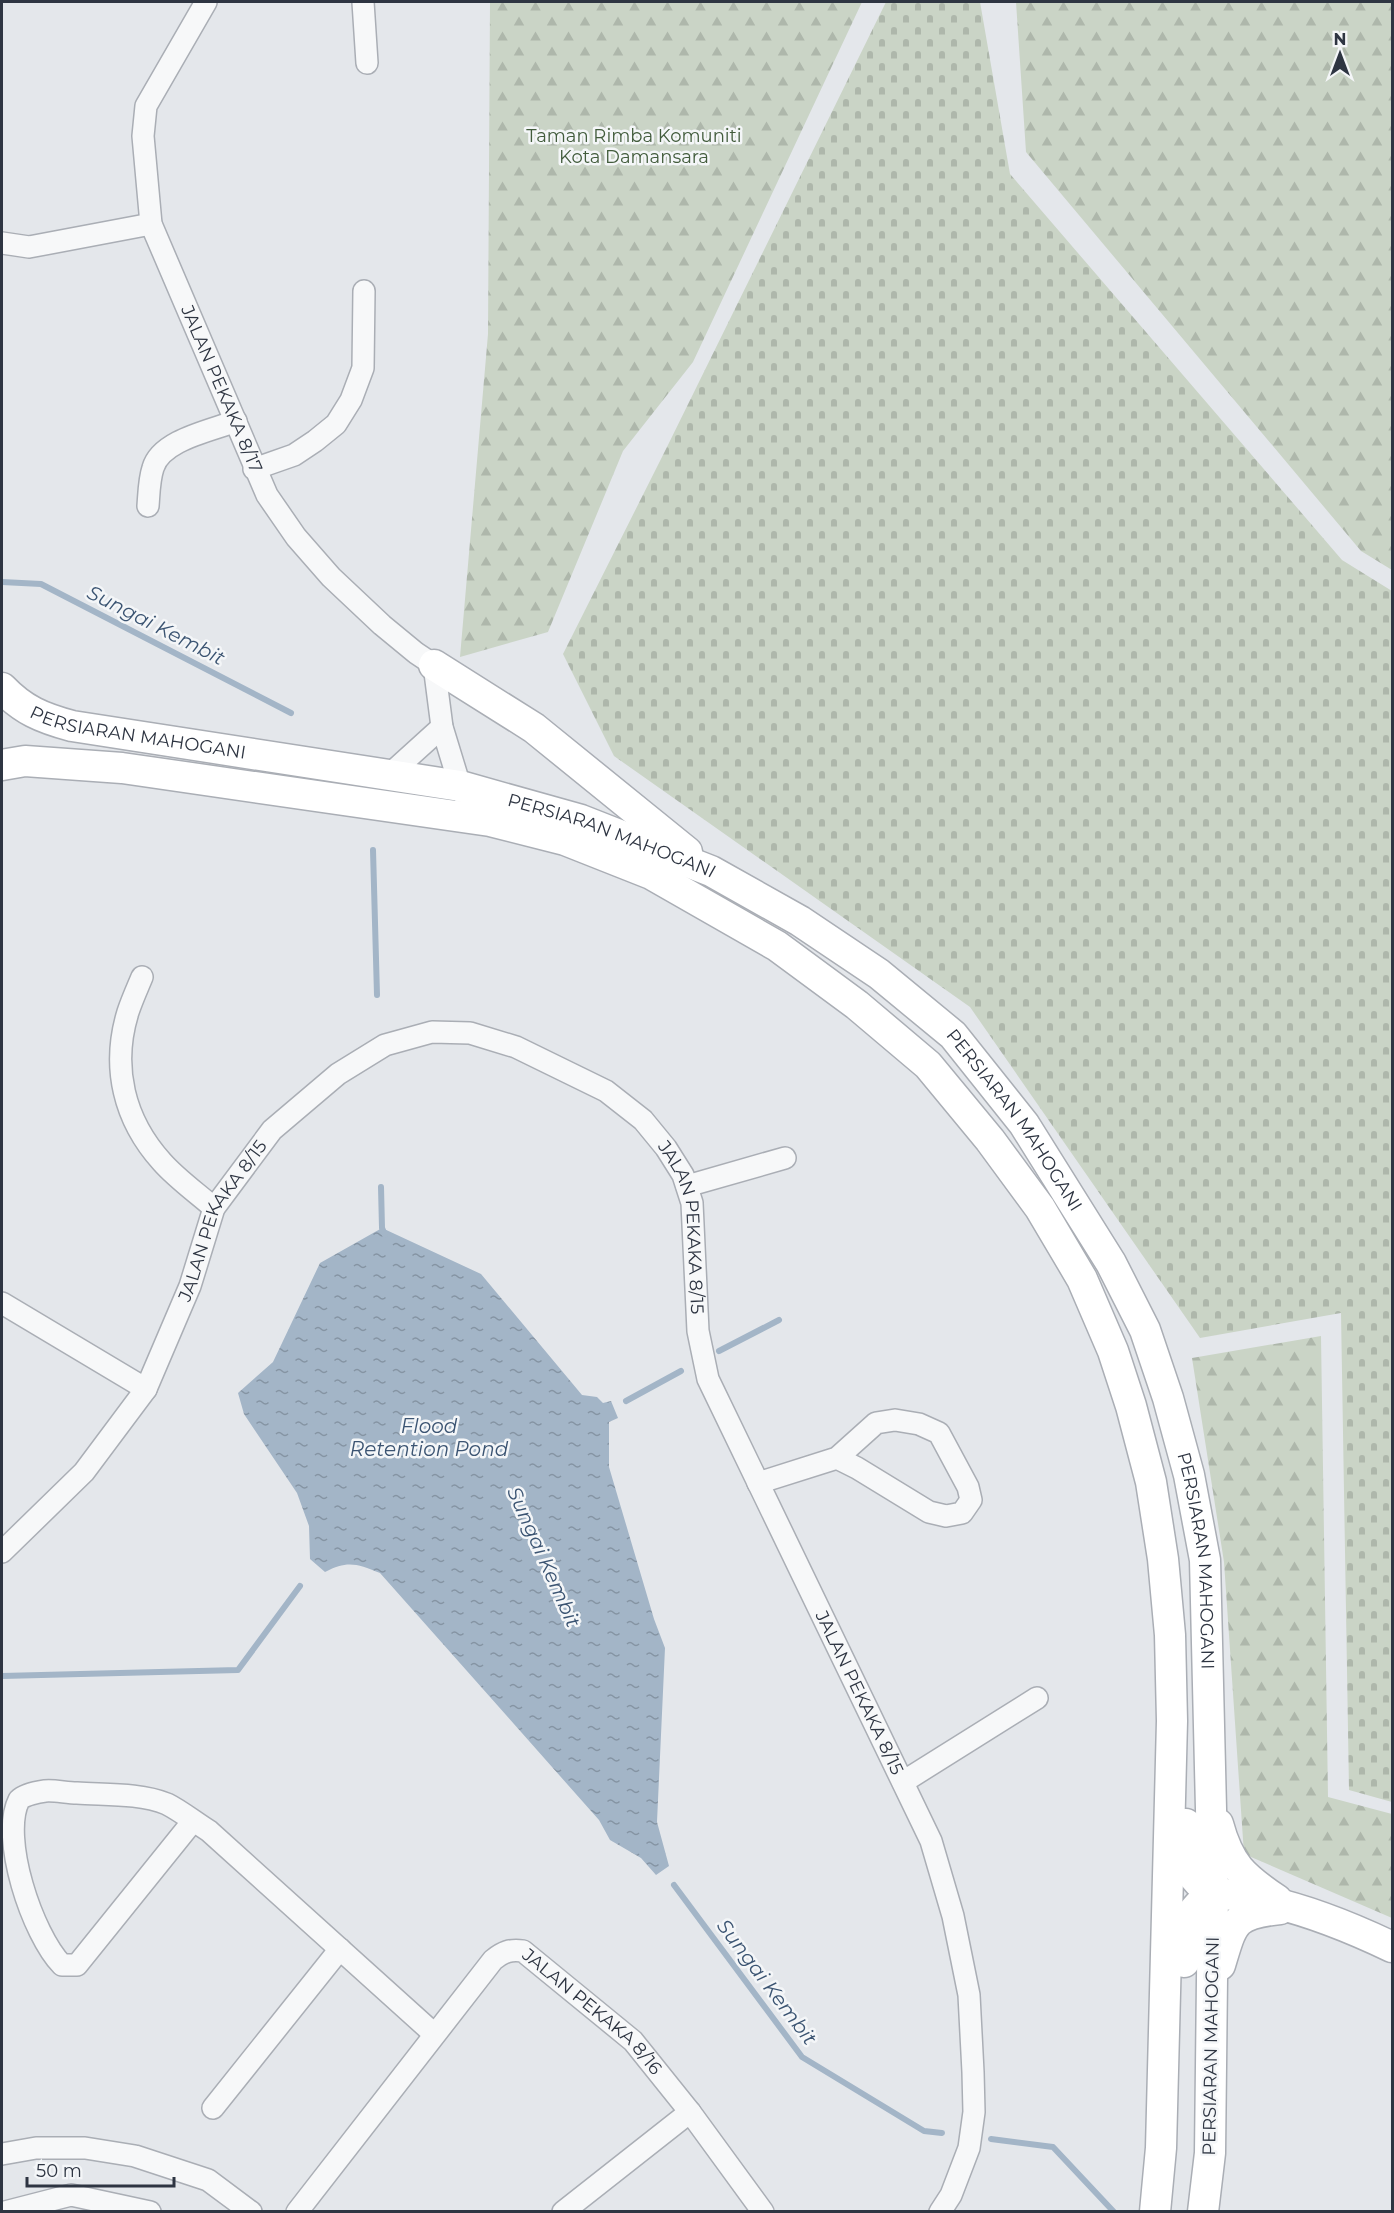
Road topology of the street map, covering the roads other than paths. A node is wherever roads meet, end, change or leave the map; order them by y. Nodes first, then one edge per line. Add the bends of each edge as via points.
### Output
1 (206, 2) edge
2 (363, 2) edge
3 (367, 63) dead end
4 (151, 224) junction
5 (2, 243) edge
6 (364, 291) dead end
7 (236, 422) junction
8 (255, 469) junction
9 (148, 506) dead end
10 (434, 665) junction
11 (2, 688) edge
12 (442, 728) junction
13 (2, 765) edge
14 (389, 775) junction
15 (460, 786) junction
16 (490, 821) junction
17 (711, 871) junction
18 (142, 977) dead end
19 (785, 1158) dead end
20 (687, 1186) junction
21 (214, 1208) junction
22 (2, 1303) edge
23 (146, 1389) junction
24 (837, 1458) junction
25 (758, 1483) junction
26 (2, 1552) edge
27 (1037, 1698) dead end
28 (1172, 1721) junction
29 (903, 1782) junction
30 (1210, 1798) junction
31 (193, 1821) junction
32 (1212, 1892) junction
33 (1289, 1908) junction
34 (1392, 1947) edge
35 (340, 1949) junction
36 (1212, 1994) junction
37 (434, 2033) junction
38 (213, 2108) dead end
39 (690, 2112) junction
40 (1161, 2148) junction
41 (2, 2154) edge
42 (5, 2211) edge
43 (150, 2211) edge
44 (251, 2211) edge
45 (297, 2211) edge
46 (563, 2211) edge
47 (763, 2211) edge
48 (940, 2211) edge
49 (1155, 2211) edge
50 (1203, 2211) edge

1 - 4 street, JALAN PEKAKA 8/17 via 146,106 143,136
2 - 3 street
4 - 5 street via 29,247
4 - 7 street, JALAN PEKAKA 8/17
6 - 8 street via 363,368 351,400 336,424 315,441 294,455
7 - 8 street, JALAN PEKAKA 8/17
7 - 9 street via 168,447 152,469
8 - 10 street, JALAN PEKAKA 8/17 via 267,495 296,537 331,577 382,625
10 - 12 street
10 - 17 main road via 534,728
11 - 14 main road, PERSIARAN MAHOGANI via 42,718 72,726
12 - 14 street
12 - 15 street
13 - 16 main road, PERSIARAN MAHOGANI via 25,761 122,768
14 - 15 main road, PERSIARAN MAHOGANI
15 - 16 street via 468,803
15 - 17 main road, PERSIARAN MAHOGANI via 581,820
16 - 28 main road, PERSIARAN MAHOGANI via 565,840 651,874 777,946 857,1005 928,1065 990,1140 1040,1208 1082,1279 1113,1350 1131,1406 1151,1482 1163,1560
17 - 30 main road, PERSIARAN MAHOGANI via 810,927 879,974 953,1035 1024,1124 1111,1263 1145,1330 1168,1398 1189,1474 1205,1560
18 - 21 street via 128,1013 120,1061 124,1094 135,1128 163,1163
19 - 20 street
20 - 21 street, JALAN PEKAKA 8/15 via 666,1148 643,1120 606,1091 516,1047 470,1033 432,1032 385,1045 338,1074 272,1130
20 - 25 street, JALAN PEKAKA 8/15 via 692,1203 699,1331 708,1378
21 - 23 street, JALAN PEKAKA 8/15 via 190,1286
22 - 23 street
23 - 26 street, JALAN PEKAKA 8/15 via 84,1472
24 - 24 street via 929,1512 946,1516 962,1513 971,1500 939,1433 919,1424 895,1420 876,1424
24 - 25 street
25 - 29 street, JALAN PEKAKA 8/15
27 - 29 street
28 - 32 main road via 1183,1760 1190,1867 1200,1884
28 - 40 main road, PERSIARAN MAHOGANI
29 - 48 street, JALAN PEKAKA 8/15 via 932,1841 969,1995 974,2112 969,2148 951,2195
30 - 32 main road, PERSIARAN MAHOGANI
30 - 33 main road via 1230,1858 1258,1887
31 - 31 street via 167,1804 140,1797 45,1791 21,1798 7,1813 3,1836 7,1873 19,1902 62,1965 77,1965
31 - 35 street
32 - 33 main road
32 - 36 main road, PERSIARAN MAHOGANI
32 - 40 main road via 1191,1911 1185,1930 1179,2104
33 - 34 main road via 1335,1921
33 - 36 main road via 1256,1912 1232,1927
35 - 37 street
35 - 38 street
36 - 50 main road, PERSIARAN MAHOGANI via 1210,2153
37 - 39 street, JALAN PEKAKA 8/16 via 493,1960 513,1949 523,1951 633,2041
37 - 45 street, JALAN PEKAKA 8/16
39 - 46 street
39 - 47 street, JALAN PEKAKA 8/16
40 - 49 main road, PERSIARAN MAHOGANI
41 - 44 street via 36,2148 85,2148 135,2157 208,2180
42 - 43 street via 71,2195

